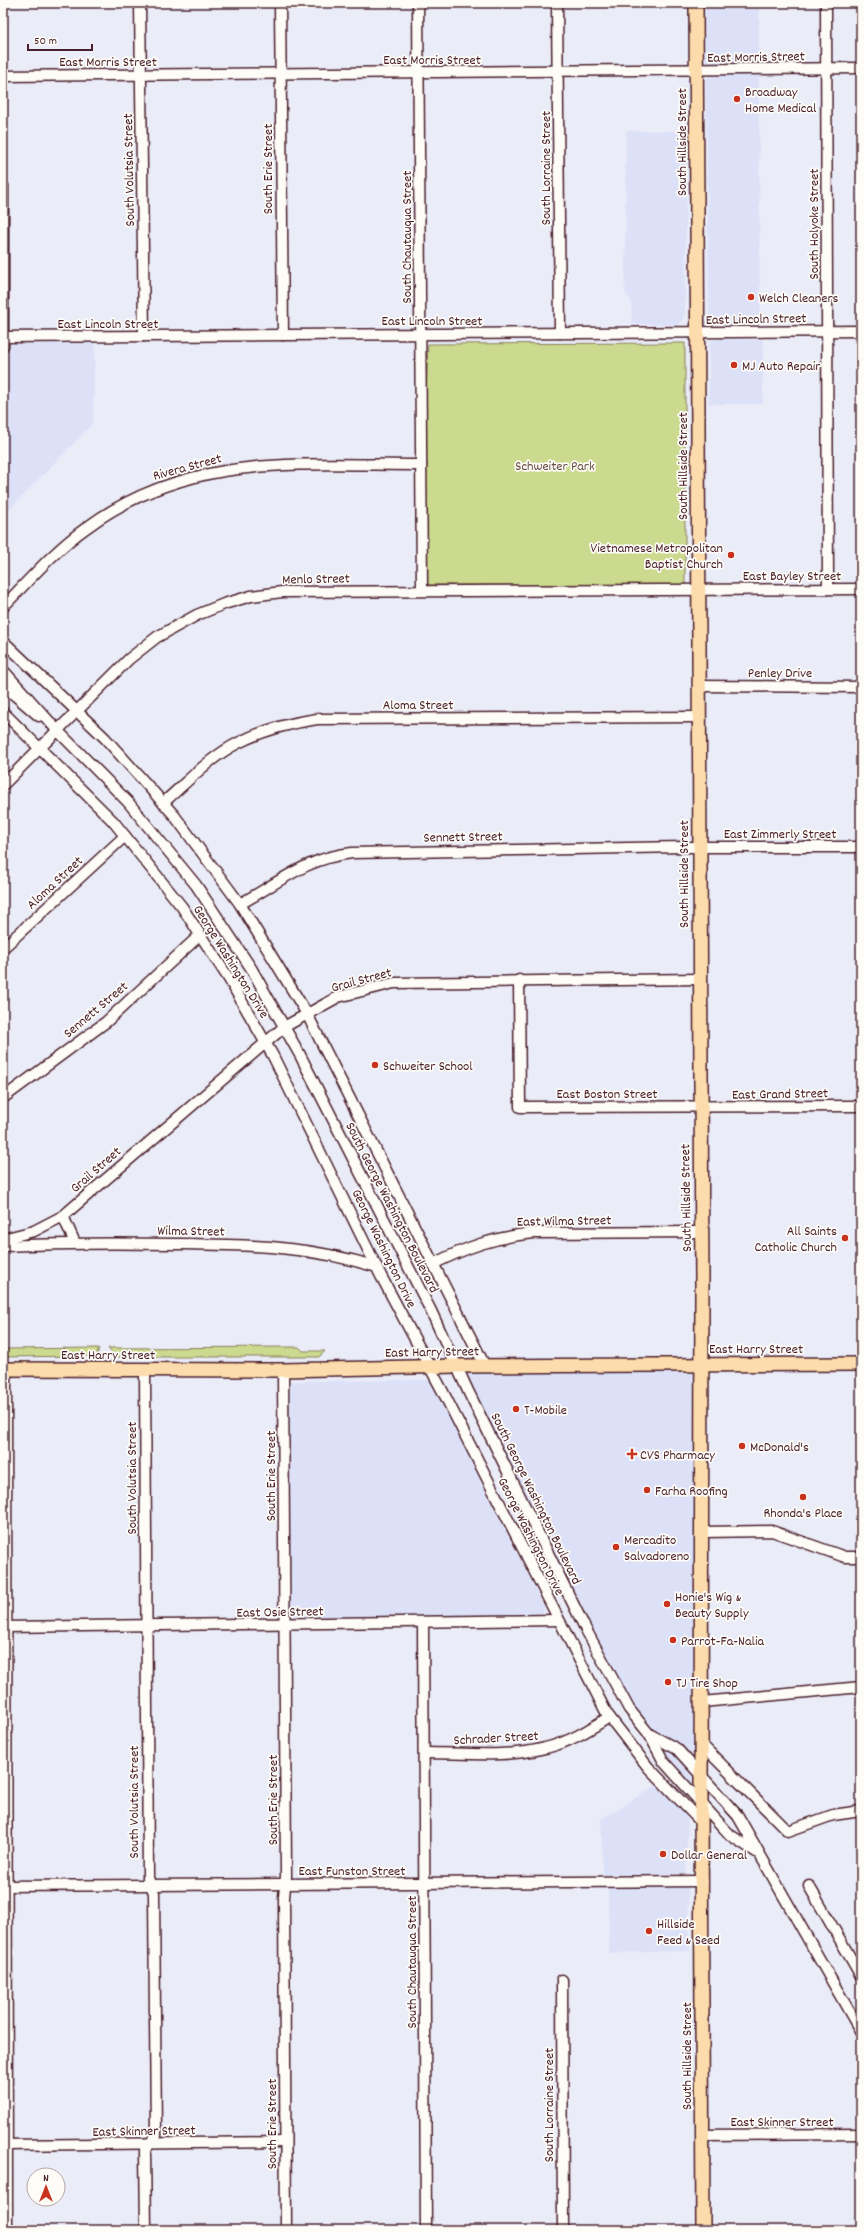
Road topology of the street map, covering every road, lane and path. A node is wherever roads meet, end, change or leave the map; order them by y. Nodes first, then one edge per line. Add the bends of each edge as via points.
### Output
1 (140, 3) edge
2 (280, 3) edge
3 (418, 3) edge
4 (557, 3) edge
5 (696, 3) edge
6 (826, 3) edge
7 (861, 68) edge
8 (827, 69) junction
9 (697, 71) junction
10 (558, 72) junction
11 (419, 73) junction
12 (281, 74) junction
13 (141, 75) junction
14 (3, 76) edge
15 (3, 186) edge
16 (827, 331) junction
17 (861, 331) edge
18 (560, 333) junction
19 (698, 333) junction
20 (420, 334) junction
21 (283, 335) junction
22 (144, 336) junction
23 (3, 340) edge
24 (421, 465) junction
25 (828, 589) junction
26 (861, 589) edge
27 (422, 590) junction
28 (699, 590) junction
29 (3, 607) edge
30 (3, 640) edge
31 (3, 670) edge
32 (3, 685) edge
33 (699, 686) junction
34 (861, 687) edge
35 (76, 711) junction
36 (3, 712) edge
37 (699, 717) junction
38 (57, 730) junction
39 (40, 746) junction
40 (3, 785) edge
41 (163, 803) junction
42 (125, 836) junction
43 (699, 847) junction
44 (861, 847) edge
45 (240, 904) junction
46 (200, 935) junction
47 (3, 948) edge
48 (699, 979) junction
49 (519, 980) junction
50 (307, 1014) junction
51 (284, 1027) junction
52 (266, 1043) junction
53 (3, 1098) edge
54 (861, 1106) edge
55 (700, 1107) junction
56 (63, 1216) junction
57 (701, 1232) junction
58 (3, 1239) edge
59 (75, 1243) junction
60 (3, 1246) edge
61 (433, 1264) junction
62 (377, 1267) junction
63 (702, 1364) junction
64 (861, 1364) edge
65 (430, 1366) junction
66 (457, 1366) junction
67 (485, 1366) junction
68 (4, 1369) edge
69 (145, 1370) junction
70 (283, 1370) junction
71 (702, 1532) junction
72 (861, 1557) edge
73 (558, 1620) junction
74 (422, 1622) junction
75 (285, 1625) junction
76 (146, 1626) junction
77 (5, 1627) edge
78 (861, 1687) edge
79 (702, 1702) junction
80 (609, 1717) junction
81 (649, 1734) junction
82 (701, 1744) junction
83 (425, 1753) junction
84 (701, 1776) junction
85 (701, 1802) junction
86 (861, 1811) edge
87 (702, 1823) junction
88 (758, 1853) junction
89 (702, 1881) junction
90 (285, 1884) junction
91 (425, 1884) junction
92 (150, 1885) junction
93 (6, 1886) edge
94 (810, 1886) dead end
95 (861, 1976) edge
96 (562, 1980) dead end
97 (861, 2032) edge
98 (861, 2134) edge
99 (703, 2135) junction
100 (285, 2142) junction
101 (150, 2144) junction
102 (5, 2145) edge
103 (7, 2230) edge
104 (146, 2230) edge
105 (286, 2230) edge
106 (426, 2230) edge
107 (563, 2230) edge
108 (703, 2230) edge

1 - 13 street, South Volutsia Street
2 - 12 street, South Erie Street
3 - 11 street, South Chautauqua Street
4 - 10 street, South Lorraine Street
5 - 9 main road, South Hillside Street
6 - 8 street, South Holyoke Street
7 - 8 street, East Morris Street
8 - 9 street, East Morris Street
8 - 16 street, South Holyoke Street
9 - 10 street, East Morris Street
9 - 19 main road, South Hillside Street
10 - 11 street, East Morris Street
10 - 18 street, South Lorraine Street
11 - 12 street, East Morris Street
11 - 20 street, South Chautauqua Street
12 - 13 street, East Morris Street
12 - 21 street, South Erie Street
13 - 14 street, East Morris Street
13 - 22 street, South Volutsia Street
15 - 23 street
16 - 17 street, East Lincoln Street
16 - 19 street, East Lincoln Street
16 - 25 street, South Holyoke Street
18 - 19 street, East Lincoln Street
18 - 20 street, East Lincoln Street
19 - 28 main road, South Hillside Street
20 - 21 street, East Lincoln Street
20 - 24 street, South Chautauqua Street
21 - 22 street, East Lincoln Street
22 - 23 street, East Lincoln Street
24 - 27 street, South Chautauqua Street
24 - 29 street, Rivera Street via 272,465 233,468 169,483 129,500 85,528 47,561
25 - 26 street, East Bayley Street
25 - 28 street, East Bayley Street
27 - 28 street, Menlo Street
27 - 35 street, Menlo Street via 282,592 224,604 197,615 157,637 129,659
28 - 33 main road, South Hillside Street
30 - 35 street
31 - 38 street, South George Washington Boulevard
32 - 38 street, South George Washington Boulevard
33 - 34 street, Penley Drive
33 - 37 main road, South Hillside Street
35 - 38 street, Menlo Street
35 - 41 street via 105,738
36 - 39 street, George Washington Drive
37 - 41 street, Aloma Street via 317,719 292,723 239,742 211,761
37 - 43 main road, South Hillside Street
38 - 39 street, Menlo Street
38 - 51 street, South George Washington Boulevard via 128,802 196,885 251,968
39 - 40 street, Menlo Street via 36,754
39 - 42 street, George Washington Drive
41 - 45 street
42 - 46 street, George Washington Drive
42 - 47 street, Aloma Street
43 - 44 street, East Zimmerly Street
43 - 45 street, Sennett Street via 435,850 332,855 300,867
43 - 48 main road, South Hillside Street
45 - 50 street
46 - 52 street, George Washington Drive
46 - 53 street, Sennett Street via 106,1022
48 - 49 street, Grail Street
48 - 55 main road, South Hillside Street
49 - 50 street, Grail Street via 394,982 338,997
49 - 55 street, East Boston Street via 520,1107
50 - 51 street, Grail Street
50 - 61 street
51 - 52 street, Grail Street
51 - 66 street, South George Washington Boulevard
52 - 56 street, Grail Street
52 - 62 street, George Washington Drive via 334,1175
54 - 55 street, East Grand Street
55 - 57 main road, South Hillside Street
56 - 58 street, Grail Street via 34,1231
56 - 59 street
57 - 61 street, East Wilma Street via 534,1233 506,1236 463,1249
57 - 63 main road, South Hillside Street
59 - 60 street, Wilma Street
59 - 62 street, Wilma Street via 275,1246 334,1255
61 - 67 street
62 - 65 street, George Washington Drive
63 - 64 main road, East Harry Street
63 - 67 main road, East Harry Street
63 - 71 main road, South Hillside Street
65 - 66 main road, East Harry Street
65 - 70 main road, East Harry Street
65 - 73 street, George Washington Drive
66 - 67 main road, East Harry Street
66 - 81 street, South George Washington Boulevard via 584,1626 629,1709
68 - 69 main road, East Harry Street
68 - 77 street
69 - 70 main road, East Harry Street
69 - 76 street, South Volutsia Street
70 - 75 street, South Erie Street
71 - 72 street via 772,1531 845,1557
71 - 79 main road, South Hillside Street
73 - 74 street, East Osie Street
73 - 80 street, George Washington Drive
74 - 75 street, East Osie Street
74 - 83 street, South Chautauqua Street
75 - 76 street, East Osie Street
75 - 90 street, South Erie Street
76 - 77 street, East Osie Street
76 - 92 street, South Volutsia Street
77 - 93 street
78 - 79 street
79 - 82 main road, South Hillside Street
80 - 83 street, Schrader Street via 585,1732 545,1748 508,1752
80 - 87 street, George Washington Drive via 648,1767
81 - 84 street, South George Washington Boulevard via 677,1749
81 - 85 street, South George Washington Boulevard via 664,1762
82 - 84 main road, South Hillside Street
82 - 86 street via 788,1831 833,1815
83 - 91 street, South Chautauqua Street
84 - 85 main road, South Hillside Street
84 - 88 street, South George Washington Boulevard via 738,1816
85 - 87 main road, South Hillside Street
85 - 88 street, South George Washington Boulevard via 730,1835
87 - 89 main road, South Hillside Street
88 - 97 street, South George Washington Boulevard
89 - 91 street, East Funston Street
89 - 99 main road, South Hillside Street
90 - 91 street, East Funston Street
90 - 92 street, East Funston Street
90 - 100 street, South Erie Street
91 - 106 street, South Chautauqua Street
92 - 93 street, East Funston Street
92 - 101 street, South Volutsia Street via 154,1893 156,2136
93 - 102 street
94 - 95 street
96 - 107 street, South Lorraine Street
98 - 99 street, East Skinner Street
99 - 108 main road, South Hillside Street
100 - 101 street, East Skinner Street
100 - 105 street, South Erie Street
101 - 102 street, East Skinner Street
101 - 104 street, South Volutsia Street via 145,2150
102 - 103 street

